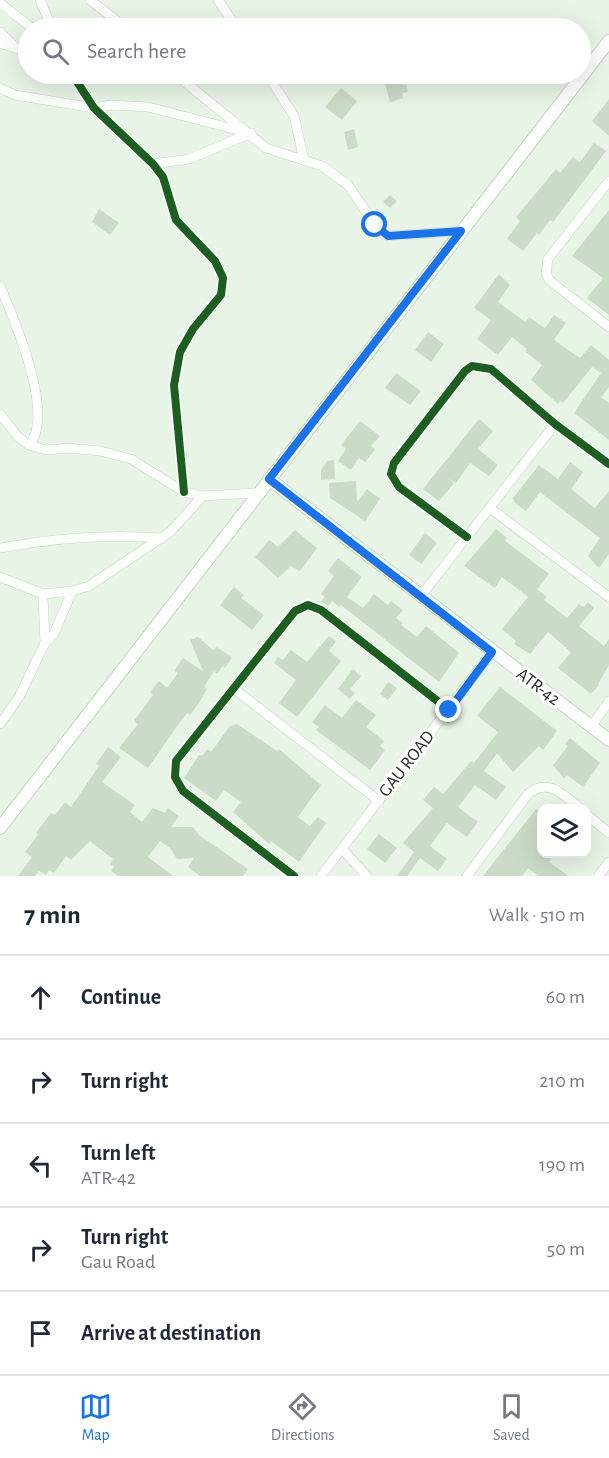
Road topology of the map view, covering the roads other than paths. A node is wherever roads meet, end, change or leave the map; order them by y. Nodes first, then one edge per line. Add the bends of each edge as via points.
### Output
1 (40, 0) edge
2 (90, 0) edge
3 (218, 0) edge
4 (0, 3) edge
5 (19, 18) edge
6 (48, 18) edge
7 (113, 18) edge
8 (230, 18) edge
9 (0, 32) edge
10 (609, 41) edge
11 (0, 43) edge
12 (17, 49) joint
13 (591, 64) edge
14 (78, 84) edge
15 (188, 84) edge
16 (273, 84) edge
17 (576, 84) edge
18 (0, 88) edge
19 (94, 108) junction
20 (251, 134) junction
21 (304, 160) junction
22 (153, 164) junction
23 (609, 181) edge
24 (461, 231) junction
25 (0, 286) edge
26 (609, 327) edge
27 (0, 414) edge
28 (555, 424) junction
29 (29, 445) junction
30 (609, 464) edge
31 (269, 479) junction
32 (184, 492) junction
33 (258, 493) junction
34 (203, 496) junction
35 (491, 509) junction
36 (467, 537) junction
37 (161, 538) junction
38 (0, 548) edge
39 (0, 577) edge
40 (72, 591) junction
41 (43, 594) junction
42 (420, 597) junction
43 (609, 597) edge
44 (45, 644) junction
45 (492, 652) junction
46 (233, 688) junction
47 (609, 701) edge
48 (449, 710) junction
49 (0, 724) edge
50 (591, 727) junction
51 (609, 740) edge
52 (379, 801) junction
53 (575, 804) edge
54 (591, 818) edge
55 (0, 828) edge
56 (609, 833) edge
57 (343, 850) junction
58 (294, 876) edge
59 (321, 876) edge
60 (367, 876) edge
61 (467, 876) edge

1 - 6 street
2 - 7 street
3 - 8 street
4 - 5 street
9 - 12 street
10 - 13 main road
11 - 12 street
14 - 19 street
15 - 20 street
16 - 21 street via 294,116
17 - 24 main road
18 - 19 street via 15,95
19 - 20 street via 148,107
19 - 22 street
20 - 21 street via 266,148
20 - 22 street via 189,159
21 - 24 street via 322,166 348,185 380,232 388,236
22 - 32 street via 164,177 176,220 215,261 223,278 221,295 194,328 180,352 176,369 174,385
23 - 26 street via 548,259 546,273 549,280
24 - 31 main road
25 - 29 street via 36,394 38,431
27 - 29 street
28 - 30 street
28 - 35 street
28 - 36 street via 491,369 472,366 465,370 394,464 391,474 399,487
29 - 32 street via 131,459
31 - 33 main road
31 - 42 main road, ATR-42
32 - 34 street
33 - 34 street
33 - 55 main road
34 - 37 street
35 - 36 street
35 - 43 street
36 - 42 street
37 - 38 street via 122,534
37 - 40 street via 89,586
39 - 41 street
40 - 41 street
40 - 44 street via 54,634
41 - 44 street
42 - 45 main road, ATR-42
44 - 49 street via 19,697
45 - 48 street, GAU ROAD
45 - 50 main road, ATR-42
46 - 48 street via 295,611 309,605 321,610
46 - 52 street
46 - 58 street via 176,761 175,777 183,791
47 - 50 street
48 - 52 street, GAU ROAD
50 - 51 main road, ATR-42
52 - 57 street, GAU ROAD
53 - 61 street via 556,789 536,787
54 - 56 street
57 - 59 street, GAU ROAD
57 - 60 street

